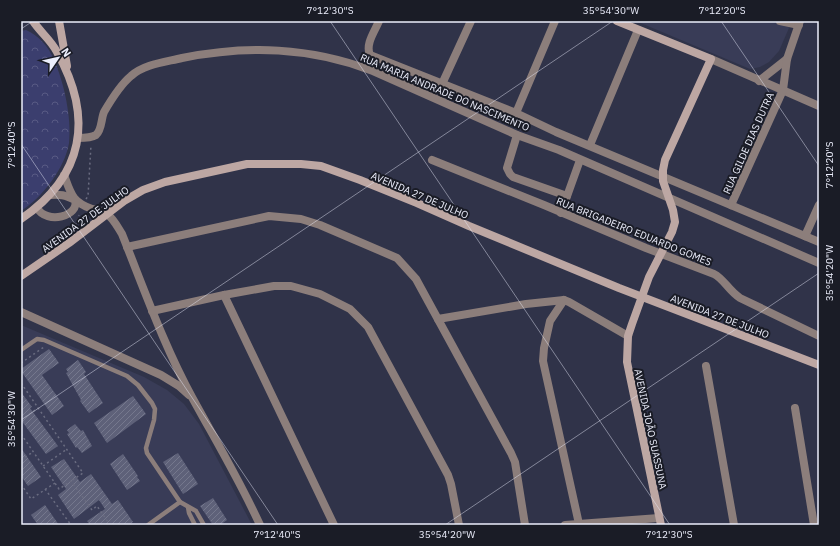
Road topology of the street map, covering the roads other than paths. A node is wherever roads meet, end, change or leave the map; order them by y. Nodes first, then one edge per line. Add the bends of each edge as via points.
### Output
1 (33, 21) edge
2 (59, 21) edge
3 (379, 21) edge
4 (471, 21) edge
5 (555, 21) edge
6 (617, 21) edge
7 (780, 21) edge
8 (800, 23) edge
9 (638, 30) junction
10 (711, 60) junction
11 (787, 60) junction
12 (68, 72) junction
13 (759, 80) junction
14 (442, 84) junction
15 (783, 90) junction
16 (819, 106) edge
17 (516, 113) junction
18 (518, 135) junction
19 (78, 138) junction
20 (590, 145) junction
21 (432, 160) dead end
22 (580, 160) junction
23 (64, 175) junction
24 (663, 175) junction
25 (667, 194) junction
26 (50, 195) junction
27 (567, 196) junction
28 (74, 200) junction
29 (731, 205) junction
30 (819, 205) edge
31 (38, 208) junction
32 (562, 213) junction
33 (107, 214) junction
34 (21, 219) edge
35 (805, 236) junction
36 (819, 242) edge
37 (127, 248) junction
38 (661, 254) junction
39 (819, 264) edge
40 (21, 276) edge
41 (224, 295) junction
42 (642, 296) junction
43 (564, 300) junction
44 (152, 311) junction
45 (21, 312) edge
46 (438, 318) junction
47 (628, 336) junction
48 (819, 336) edge
49 (21, 350) edge
50 (819, 365) edge
51 (706, 366) dead end
52 (193, 398) junction
53 (795, 408) dead end
54 (180, 502) junction
55 (188, 507) junction
56 (660, 521) edge
57 (579, 524) junction
58 (148, 525) edge
59 (195, 525) edge
60 (204, 525) edge
61 (260, 525) edge
62 (334, 525) edge
63 (459, 525) edge
64 (525, 525) edge
65 (565, 525) edge
66 (734, 525) edge
67 (814, 525) edge

1 - 12 street via 53,46
2 - 12 street
3 - 14 street, RUA MARIA ANDRADE DO NASCIMENTO via 369,45 370,55
4 - 14 street
5 - 17 street
6 - 9 street
7 - 8 street
8 - 11 street, RUA GILDE DIAS DUTRA
9 - 10 street
9 - 20 street
10 - 13 street
10 - 24 street via 665,160
11 - 13 street
11 - 15 street, RUA GILDE DIAS DUTRA
12 - 19 street via 76,105
13 - 15 street
14 - 17 street, RUA MARIA ANDRADE DO NASCIMENTO
15 - 16 street
15 - 29 street, RUA GILDE DIAS DUTRA
17 - 20 street, RUA MARIA ANDRADE DO NASCIMENTO
18 - 19 street, RUA MARIA ANDRADE DO NASCIMENTO via 351,63 297,52 253,50 197,55 138,71 118,90 104,113 98,132 92,137
18 - 22 street, RUA MARIA ANDRADE DO NASCIMENTO
18 - 27 street via 507,168 510,174
19 - 23 street via 72,161
20 - 24 street, RUA MARIA ANDRADE DO NASCIMENTO
21 - 32 street, RUA BRIGADEIRO EDUARDO GOMES
22 - 25 street, RUA MARIA ANDRADE DO NASCIMENTO
22 - 27 street
23 - 26 street
23 - 28 street
24 - 25 street, AVENIDA JOÃO SUASSUNA
24 - 29 street, RUA MARIA ANDRADE DO NASCIMENTO
25 - 38 street, AVENIDA JOÃO SUASSUNA via 675,222
25 - 39 street, RUA MARIA ANDRADE DO NASCIMENTO
26 - 28 street via 66,195
26 - 31 street
27 - 32 street
28 - 31 street via 74,209 56,218 47,217 40,213
28 - 33 street via 82,206
29 - 35 street, RUA MARIA ANDRADE DO NASCIMENTO
30 - 35 street
31 - 34 street
32 - 38 street, RUA BRIGADEIRO EDUARDO GOMES
33 - 37 street via 115,223
33 - 40 street, AVENIDA 27 DE JULHO
33 - 42 street, AVENIDA 27 DE JULHO via 143,190 165,182 247,164 321,166 418,203
35 - 36 street, RUA MARIA ANDRADE DO NASCIMENTO
37 - 44 street
37 - 46 street via 269,216 301,219 397,258 416,279
38 - 42 street, AVENIDA JOÃO SUASSUNA
38 - 48 street, RUA BRIGADEIRO EDUARDO GOMES via 718,276 729,290 740,298
41 - 44 street
41 - 62 street
41 - 63 street via 274,286 291,286 320,294 350,309 360,318 368,326 448,475
42 - 47 street, AVENIDA JOÃO SUASSUNA
42 - 50 street, AVENIDA 27 DE JULHO
43 - 46 street
43 - 47 street
43 - 57 street via 550,322 543,361
44 - 52 street
45 - 52 street via 161,375 180,386
46 - 64 street via 515,462
47 - 56 street, AVENIDA JOÃO SUASSUNA via 627,362
49 - 54 lane via 37,339 44,340 135,381 154,405 156,412 147,452
51 - 66 street
52 - 61 street
53 - 67 street
54 - 55 lane
54 - 58 lane
55 - 59 lane
55 - 60 lane via 196,511
56 - 57 street
57 - 65 street

